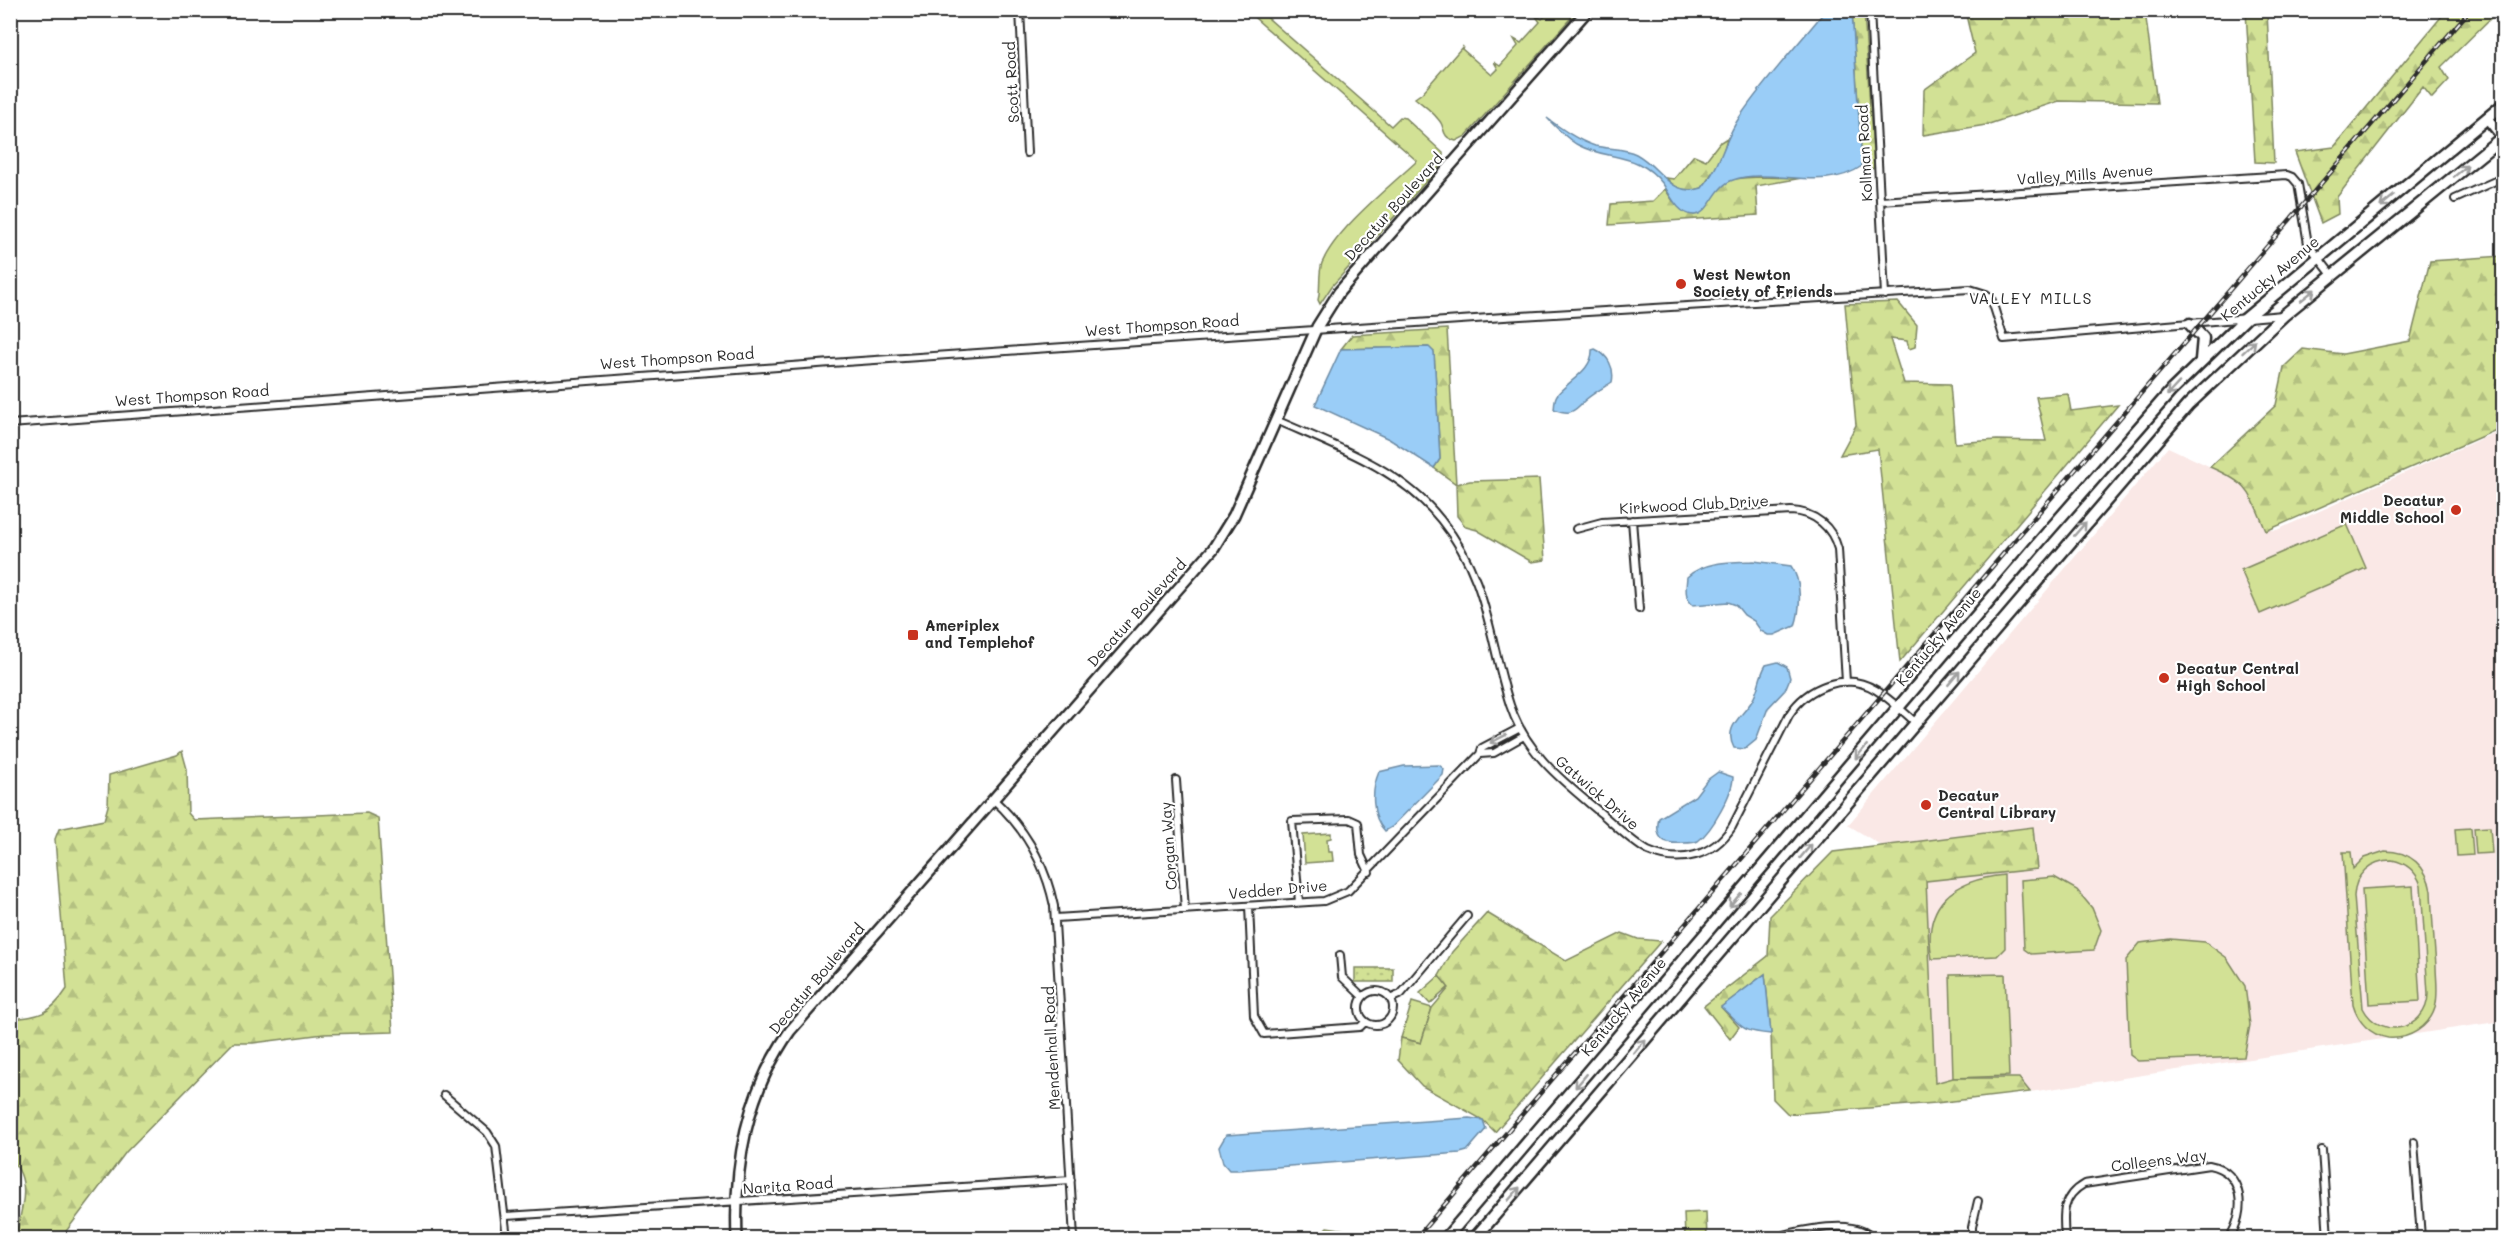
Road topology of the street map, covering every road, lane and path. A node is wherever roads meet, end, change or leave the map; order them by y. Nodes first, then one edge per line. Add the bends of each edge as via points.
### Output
1 (1020, 10) edge
2 (1588, 10) edge
3 (1870, 10) edge
4 (2504, 104) edge
5 (2487, 118) junction
6 (2503, 137) edge
7 (1027, 153) dead end
8 (2504, 177) edge
9 (2455, 199) dead end
10 (1880, 201) junction
11 (2318, 258) junction
12 (2332, 275) junction
13 (1886, 295) junction
14 (2284, 315) junction
15 (2245, 319) junction
16 (2190, 324) junction
17 (1315, 331) junction
18 (2201, 360) junction
19 (1276, 420) junction
20 (10, 424) edge
21 (1632, 520) junction
22 (1576, 529) dead end
23 (1639, 609) dead end
24 (1846, 682) junction
25 (1899, 707) junction
26 (1916, 723) junction
27 (1520, 728) junction
28 (1524, 736) junction
29 (1480, 754) junction
30 (1176, 780) dead end
31 (993, 799) junction
32 (1369, 872) junction
33 (1299, 902) junction
34 (1249, 906) junction
35 (1185, 910) junction
36 (1467, 916) dead end
37 (1056, 918) junction
38 (1340, 955) dead end
39 (1363, 997) junction
40 (1390, 999) junction
41 (1365, 1022) junction
42 (444, 1095) dead end
43 (2414, 1142) dead end
44 (2322, 1150) dead end
45 (1071, 1180) junction
46 (735, 1201) junction
47 (1978, 1201) dead end
48 (506, 1216) junction
49 (1873, 1238) edge
50 (507, 1239) edge
51 (737, 1239) edge
52 (1074, 1239) edge
53 (1446, 1239) edge
54 (1475, 1239) edge
55 (1776, 1239) edge
56 (1972, 1239) edge
57 (2065, 1239) edge
58 (2229, 1239) edge
59 (2328, 1239) edge
60 (2421, 1239) edge

1 - 7 street, Scott Road
2 - 17 street, Decatur Boulevard via 1344,286
3 - 10 street, Kollman Road
4 - 5 main road, Kentucky Avenue
5 - 6 street
5 -> 11 main road, Kentucky Avenue
12 -> 6 main road
8 - 9 street
10 - 11 street, Valley Mills Avenue via 2283,175 2298,184 2307,242
10 - 13 street, Kollman Road
11 - 12 street
11 - 15 main road, Kentucky Avenue
14 -> 12 main road
13 - 16 street, West Thompson Road via 1970,290 1986,294 1994,305 2004,339
13 - 17 street, West Thompson Road
14 - 15 street, West Thompson Road
26 -> 14 main road via 2168,427
15 - 16 street, West Thompson Road
15 - 18 main road, Kentucky Avenue
16 - 18 main road via 2203,338
17 - 19 street, Decatur Boulevard
17 - 20 street, West Thompson Road
18 -> 25 main road, Kentucky Avenue via 2128,438
19 - 27 street, Gatwick Drive via 1386,471 1419,496 1441,520 1466,555 1480,588 1508,697
19 - 31 street, Decatur Boulevard via 1234,515 1213,549
21 - 22 street, Kirkwood Club Drive
21 - 23 street
21 - 24 street, Kirkwood Club Drive via 1791,511 1814,517 1830,531 1838,549
24 - 25 street, Gatwick Drive via 1871,687
24 - 28 street, Gatwick Drive via 1821,687 1796,704 1729,832 1707,851 1686,858 1662,856 1641,847 1552,772
25 - 26 street, Gatwick Drive
25 -> 53 main road, Kentucky Avenue
54 -> 26 main road
27 - 28 street, Gatwick Drive
27 -> 29 street, Vedder Drive via 1487,744
28 - 29 street, Vedder Drive via 1494,753
29 - 32 street, Vedder Drive
30 - 35 street, Corgan Way
31 - 37 street, Mendenhall Road via 1021,829 1038,858
31 - 46 street, Decatur Boulevard via 786,1037 764,1075 746,1122
32 - 33 street, Vedder Drive via 1335,898
32 - 33 street via 1361,855 1358,823 1349,819 1293,821
33 - 34 street, Vedder Drive
34 - 35 street, Vedder Drive
34 - 41 street via 1254,1016 1264,1034 1360,1027
35 - 37 street, Vedder Drive
36 - 40 street via 1401,994
37 - 45 street, Mendenhall Road
38 - 39 street via 1342,977
39 - 40 street via 1377,992
39 - 41 street via 1359,1013
40 - 41 street via 1392,1009 1385,1022
42 - 48 street via 494,1142
43 - 60 street
44 - 59 street
45 - 46 street, Narita Road
45 - 52 street, Mendenhall Road
46 - 48 street, Narita Road
46 - 51 street, Decatur Boulevard
47 - 56 street
48 - 50 street
49 - 55 street via 1844,1227
57 - 58 street, Colleens Way via 2066,1202 2084,1184 2209,1166 2230,1174 2238,1189 2239,1217

